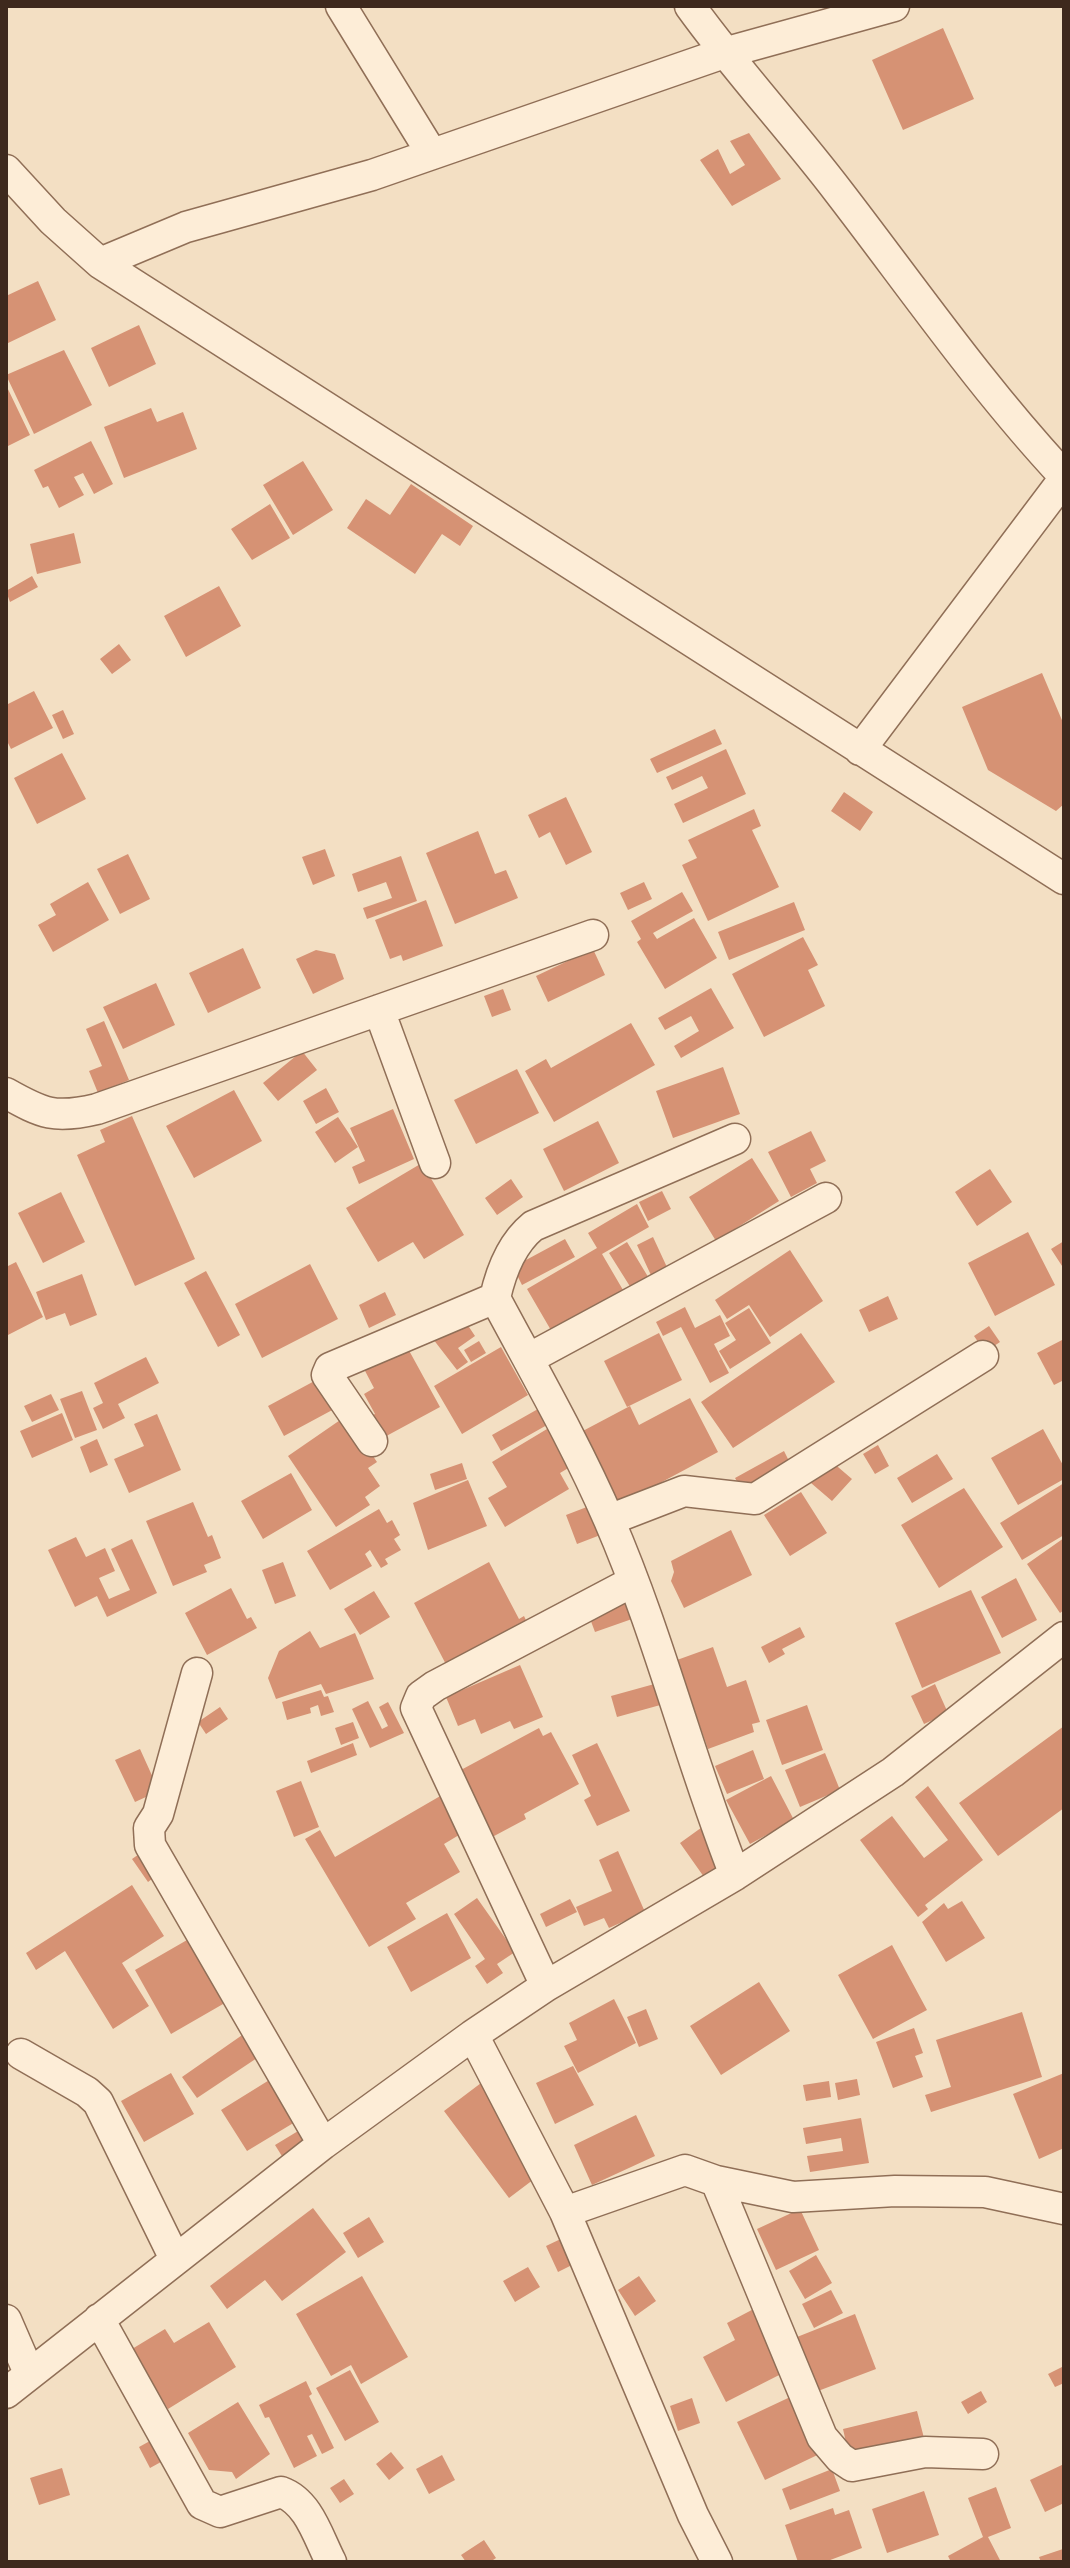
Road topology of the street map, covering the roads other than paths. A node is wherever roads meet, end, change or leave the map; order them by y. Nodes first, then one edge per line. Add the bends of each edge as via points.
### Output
1 (341, 6) edge
2 (690, 6) edge
3 (894, 6) edge
4 (724, 53) junction
5 (432, 154) junction
6 (6, 170) edge
7 (100, 263) junction
8 (1064, 477) edge
9 (860, 750) junction
10 (1064, 879) edge
11 (593, 935) dead end
12 (379, 1010) junction
13 (6, 1093) edge
14 (735, 1139) dead end
15 (435, 1163) dead end
16 (826, 1198) dead end
17 (495, 1298) junction
18 (983, 1356) dead end
19 (528, 1359) junction
20 (372, 1441) dead end
21 (609, 1520) junction
22 (632, 1582) junction
23 (1064, 1637) edge
24 (197, 1673) dead end
25 (735, 1875) junction
26 (546, 1986) junction
27 (473, 2035) junction
28 (21, 2054) dead end
29 (323, 2144) junction
30 (716, 2181) junction
31 (1064, 2209) edge
32 (565, 2212) junction
33 (175, 2259) junction
34 (99, 2319) junction
35 (6, 2320) edge
36 (29, 2373) junction
37 (6, 2393) edge
38 (983, 2454) dead end
39 (331, 2562) edge
40 (717, 2562) edge

1 - 5 street
2 - 4 street
3 - 4 street
4 - 5 street
4 - 8 street via 839,192 1006,414
5 - 7 street via 186,227
6 - 7 street
7 - 9 street
8 - 9 street
9 - 10 street
11 - 12 street
12 - 13 street via 66,1116 41,1113
12 - 15 street
14 - 17 street via 533,1226 503,1266
16 - 19 street
17 - 19 street
17 - 20 street via 330,1368 327,1375
18 - 21 street via 755,1499 684,1491
19 - 21 street
21 - 22 street
22 - 25 street
22 - 26 street via 435,1686 421,1696 416,1708
23 - 25 street via 893,1772
24 - 29 street via 158,1814 149,1828 150,1845
25 - 26 street
26 - 27 street
27 - 29 street
27 - 32 street
28 - 33 street via 98,2102
29 - 33 street
30 - 31 street via 808,2198 895,2191 985,2192
30 - 32 street via 685,2170
30 - 38 street via 822,2437 840,2458 852,2466 866,2466 925,2452
32 - 40 street
33 - 34 street
34 - 36 street
34 - 39 street via 202,2504 220,2512 281,2492 291,2495 301,2502
35 - 36 street
36 - 37 street

